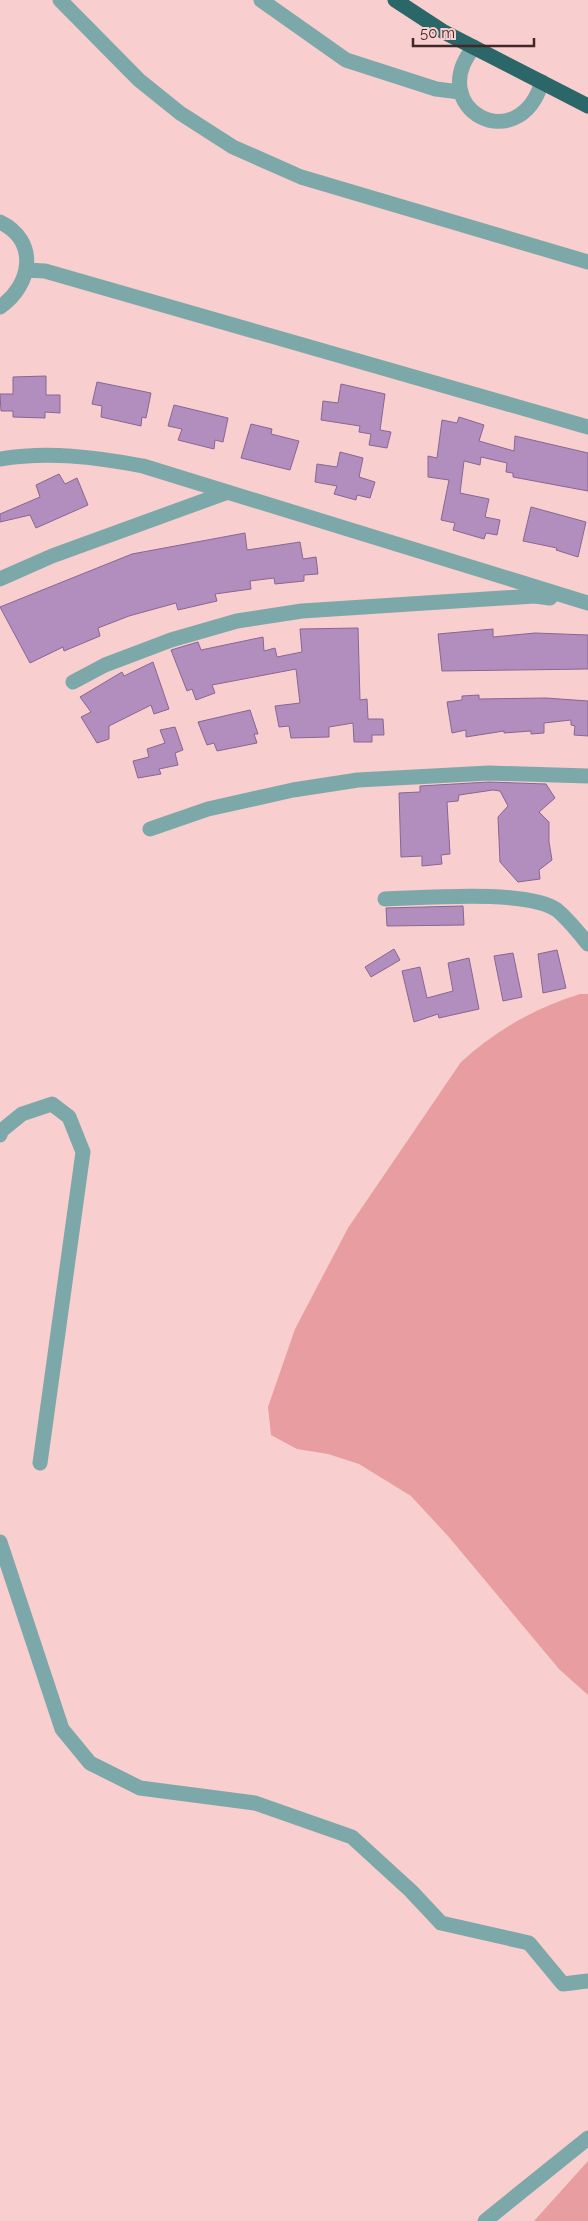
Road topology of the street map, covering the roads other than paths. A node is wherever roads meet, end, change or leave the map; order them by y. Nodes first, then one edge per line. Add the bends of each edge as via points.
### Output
1 (60, 0) edge
2 (261, 0) edge
3 (395, 0) edge
4 (474, 47) junction
5 (542, 82) junction
6 (460, 92) junction
7 (588, 106) edge
8 (0, 222) edge
9 (588, 262) edge
10 (26, 270) junction
11 (0, 307) edge
12 (588, 427) edge
13 (0, 459) edge
14 (228, 492) junction
15 (0, 579) edge
16 (586, 602) edge
17 (73, 682) dead end
18 (588, 776) edge
19 (150, 829) dead end
20 (385, 899) dead end
21 (588, 944) edge
22 (0, 1135) edge
23 (40, 1463) dead end
24 (0, 1542) edge
25 (588, 1981) edge
26 (588, 2138) edge
27 (485, 2221) edge

1 - 9 street via 139,80 180,113 233,147 301,177
2 - 6 street via 346,60 436,89
3 - 4 highway
4 - 5 highway
4 - 6 street via 460,70
5 - 6 street via 530,109 507,121 482,118 470,109
5 - 7 highway
8 - 10 street via 21,241 26,255
10 - 11 street via 22,285
10 - 12 street via 45,271
13 - 14 street via 57,454 99,458 143,466
14 - 15 street via 52,556
14 - 16 street
16 - 17 street via 526,596 302,611 247,620 171,640 104,665
18 - 19 street via 489,773 358,780 293,790 208,809
20 - 21 street via 534,900 556,910
22 - 23 street via 22,1114 52,1104 69,1117 83,1152
24 - 25 street via 62,1729 90,1762 140,1788 255,1803 352,1837 441,1923 529,1943 563,1984
26 - 27 street

